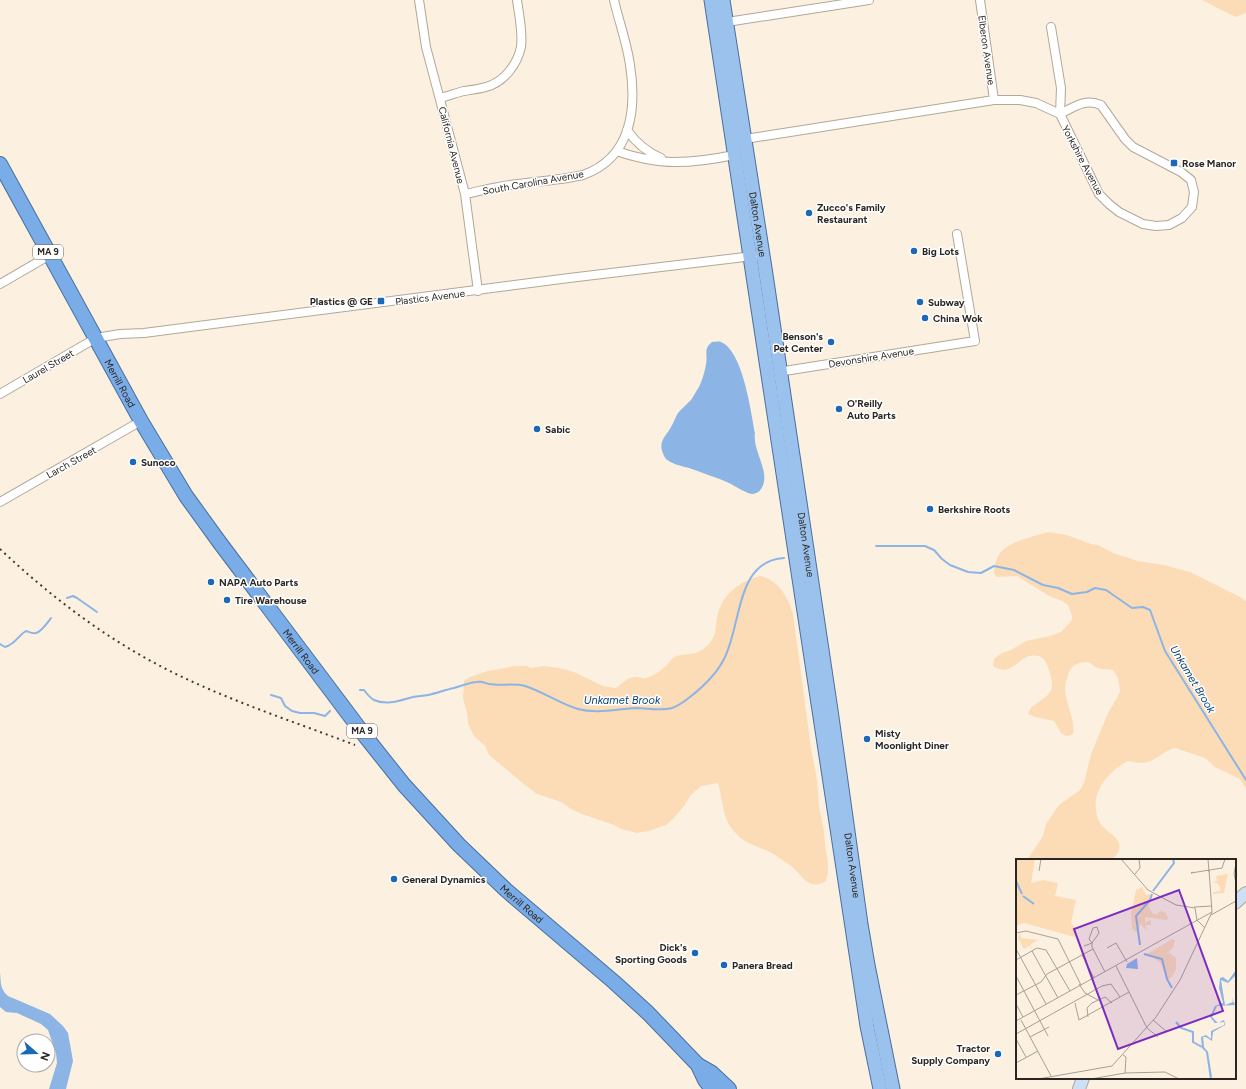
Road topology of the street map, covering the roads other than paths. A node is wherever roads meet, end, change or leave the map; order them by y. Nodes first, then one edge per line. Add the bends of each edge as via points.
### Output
1 (419, 0) edge
2 (517, 0) edge
3 (614, 0) edge
4 (711, 0) edge
5 (724, 0) edge
6 (869, 0) edge
7 (980, 0) edge
8 (727, 22) junction
9 (1051, 27) dead end
10 (440, 98) junction
11 (994, 100) junction
12 (1060, 114) junction
13 (627, 130) junction
14 (745, 139) junction
15 (617, 151) junction
16 (734, 155) junction
17 (669, 162) junction
18 (0, 165) edge
19 (465, 194) junction
20 (957, 234) dead end
21 (763, 254) junction
22 (50, 255) junction
23 (750, 256) junction
24 (0, 284) edge
25 (478, 291) junction
26 (96, 338) junction
27 (780, 371) junction
28 (767, 374) junction
29 (0, 394) edge
30 (142, 421) junction
31 (0, 502) edge
32 (1246, 893) edge
33 (1236, 902) edge
34 (856, 923) junction
35 (860, 944) junction
36 (698, 1065) junction
37 (889, 1071) junction
38 (1083, 1079) edge
39 (712, 1089) edge
40 (729, 1089) edge
41 (880, 1089) edge
42 (893, 1089) edge
43 (897, 1089) edge
44 (1078, 1089) edge

1 - 10 street, California Avenue via 426,47
2 - 10 street via 521,46 511,69 503,78 487,87
3 - 13 street, South Carolina Avenue via 631,71 632,108
4 - 16 main road, Dalton Avenue
5 - 8 main road, Dalton Avenue
6 - 8 street
7 - 11 street, Elberon Avenue
8 - 14 main road, Dalton Avenue
9 - 12 street via 1061,88
10 - 19 street, California Avenue
11 - 12 street, Yorkshire Avenue via 1036,103
11 - 14 street, Yorkshire Avenue
12 - 12 street, Yorkshire Avenue via 1099,194 1119,212 1143,224 1156,226 1169,225 1182,218 1192,207 1194,192 1190,180 1171,166 1133,147 1102,105 1082,102
13 - 15 street, South Carolina Avenue
13 - 17 street via 641,146
14 - 21 main road, Dalton Avenue
15 - 17 street
15 - 19 street, South Carolina Avenue via 603,165 582,175
16 - 17 street via 710,160
16 - 23 main road, Dalton Avenue
18 - 22 highway, Merrill Road / MA 9
19 - 25 street, California Avenue
20 - 27 street, Devonshire Avenue via 975,341
21 - 23 street, Plastics Avenue
21 - 27 main road, Dalton Avenue
22 - 24 street
22 - 26 highway, Merrill Road / MA 9
23 - 25 street, Plastics Avenue
23 - 28 main road, Dalton Avenue
25 - 26 street, Plastics Avenue
26 - 29 street, Laurel Street
26 - 30 highway, Merrill Road / MA 9
27 - 28 street, Devonshire Avenue
27 - 34 main road, Dalton Avenue via 832,718
28 - 34 main road, Dalton Avenue
30 - 31 street, Larch Street
30 - 36 highway, Merrill Road / MA 9 via 201,517 365,736 418,801 490,875 635,1000
32 - 33 main road
34 - 35 main road, Dalton Avenue
35 - 37 main road, Dalton Avenue
35 - 41 main road, Dalton Avenue via 867,1026
36 - 39 highway, Merrill Road / MA 9
36 - 40 highway, Merrill Road / MA 9 via 712,1072
37 - 42 main road, Dalton Avenue
37 - 43 main road
38 - 44 main road

